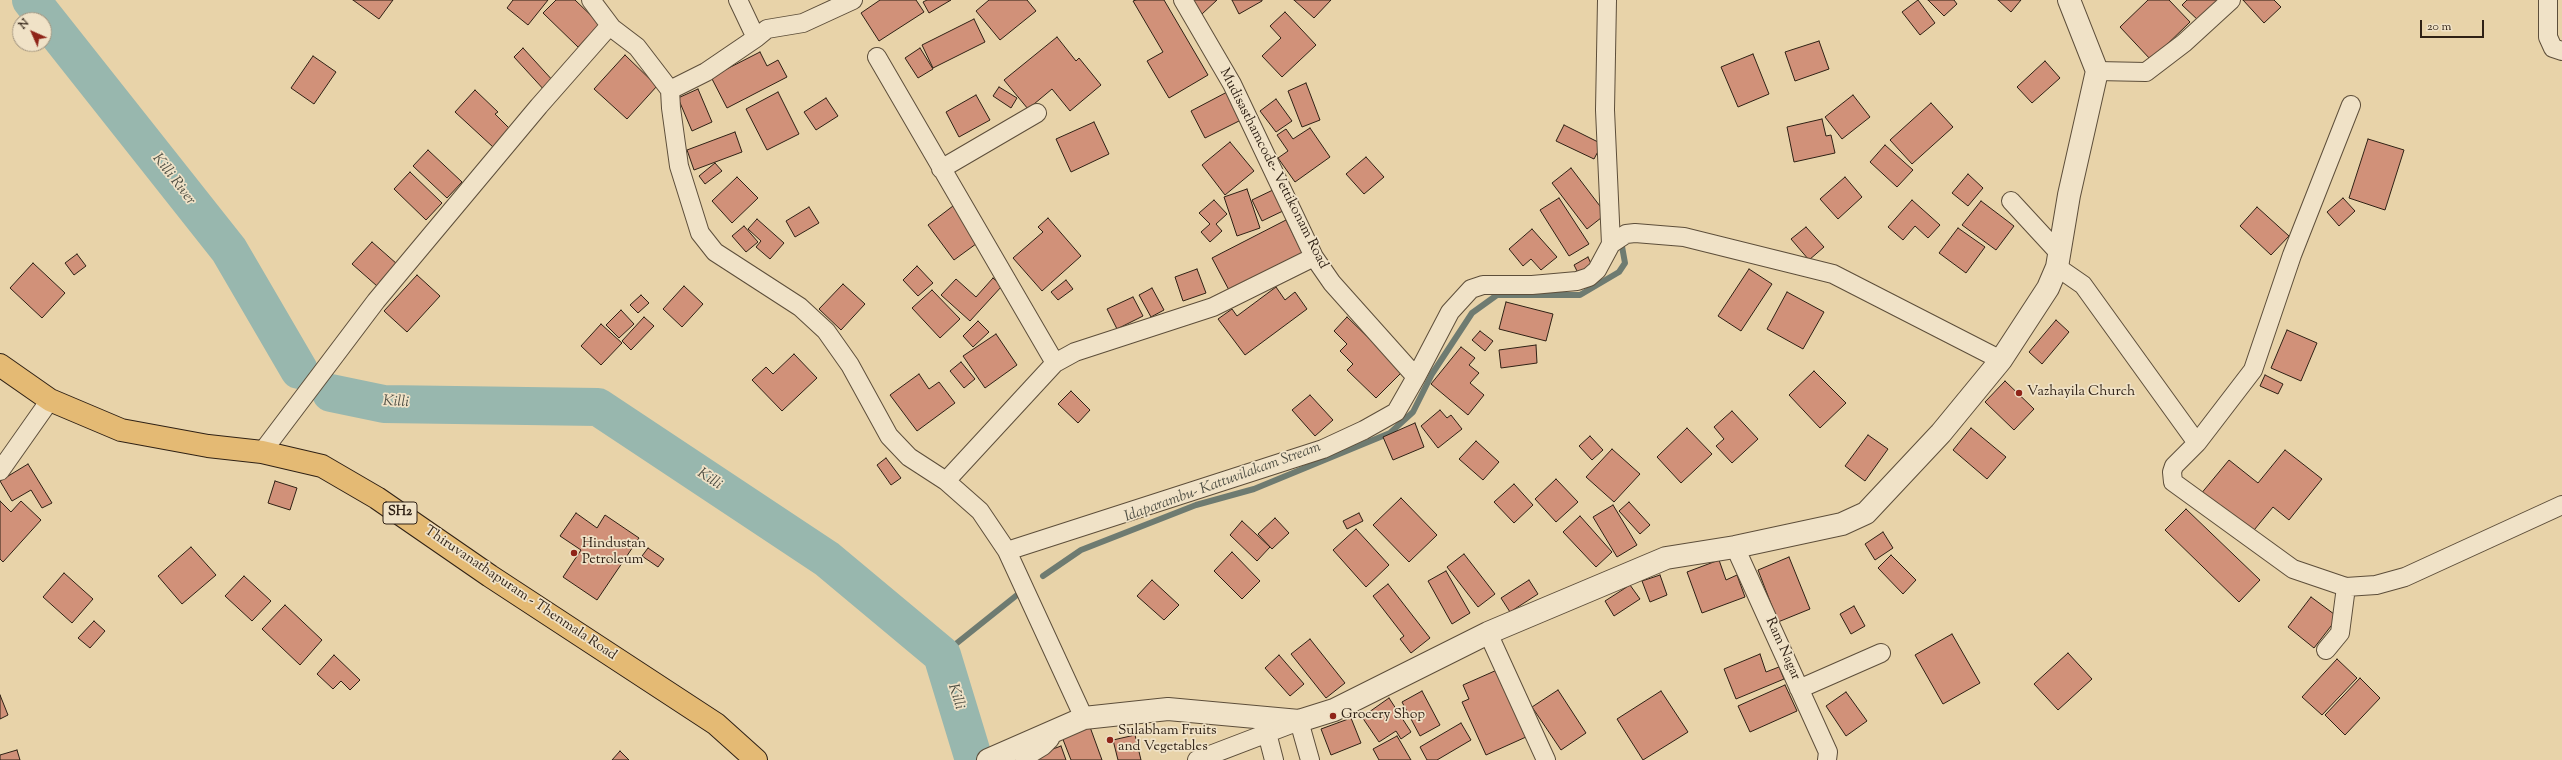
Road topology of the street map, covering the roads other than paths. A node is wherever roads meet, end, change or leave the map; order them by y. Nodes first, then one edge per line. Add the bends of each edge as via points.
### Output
1 (591, 0) edge
2 (738, 0) edge
3 (853, 0) edge
4 (1183, 0) edge
5 (1607, 0) edge
6 (2069, 0) edge
7 (2231, 0) edge
8 (2548, 0) edge
9 (612, 28) junction
10 (756, 38) junction
11 (2562, 51) edge
12 (877, 57) dead end
13 (2096, 71) junction
14 (670, 90) junction
15 (2351, 105) dead end
16 (1037, 113) dead end
17 (941, 168) junction
18 (2011, 201) dead end
19 (1617, 240) junction
20 (1314, 257) junction
21 (2058, 260) junction
22 (2001, 360) junction
23 (1055, 363) junction
24 (0, 365) edge
25 (1416, 377) junction
26 (50, 400) junction
27 (2198, 443) junction
28 (262, 452) junction
29 (0, 471) edge
30 (946, 481) junction
31 (2562, 505) edge
32 (1735, 547) junction
33 (1010, 555) junction
34 (2346, 587) junction
35 (1488, 633) junction
36 (2326, 650) dead end
37 (1881, 653) dead end
38 (1799, 689) junction
39 (1084, 718) junction
40 (1299, 721) junction
41 (1062, 727) junction
42 (1267, 733) junction
43 (1828, 756) edge
44 (756, 760) edge
45 (988, 760) edge
46 (1025, 760) edge
47 (1197, 760) edge
48 (1274, 760) edge
49 (1310, 760) edge
50 (1546, 760) edge

1 - 9 street
2 - 10 street
3 - 10 street via 803,23 768,29
4 - 20 street, Mudisasthamcode- Vettikonam Road via 1232,84
5 - 19 street via 1605,110
6 - 13 street
7 - 13 street via 2184,43 2146,72
8 - 11 street via 2548,38 2553,48
9 - 14 street via 636,47
9 - 28 street via 605,31 539,106 376,301
10 - 14 street via 706,72
12 - 17 street
13 - 21 street via 2069,194
14 - 30 street via 670,108 679,166 700,233 715,252 800,307 826,331 850,365 889,436 909,457
15 - 27 street via 2292,255 2253,370
16 - 17 street
17 - 23 street
18 - 21 street
19 - 22 street via 1684,237 1833,274
19 - 25 street via 1598,270 1589,277 1577,281 1532,285 1483,285 1471,288 1450,312
20 - 23 street via 1213,307 1075,352
20 - 25 street, Mudisasthamcode- Vettikonam Road via 1332,284
21 - 22 street via 2048,288
21 - 27 street via 2083,285
22 - 32 street via 1941,433 1866,513 1842,524
23 - 30 street
24 - 26 main road, Thiruvanathapuram - Thenmala Road / SH2
25 - 33 street via 1396,412 1370,428 1323,448
26 - 28 main road, Thiruvanathapuram - Thenmala Road / SH2 via 121,430 208,446
26 - 29 street
27 - 34 street via 2174,466 2173,482 2293,568
28 - 44 main road, Thiruvanathapuram - Thenmala Road / SH2 via 322,466 377,498 490,576 716,724
30 - 33 street via 980,511
31 - 34 street via 2405,577 2376,585
32 - 35 street via 1666,558
32 - 38 street, Ram Nagar
33 - 39 street
34 - 36 street via 2340,633
35 - 40 street via 1334,710
35 - 50 street
37 - 38 street
38 - 43 street, Ram Nagar
39 - 40 street via 1168,709
39 - 41 street
40 - 42 street
40 - 49 street
41 - 45 street
41 - 46 street via 1043,746 1025,757
42 - 47 street
42 - 48 street

